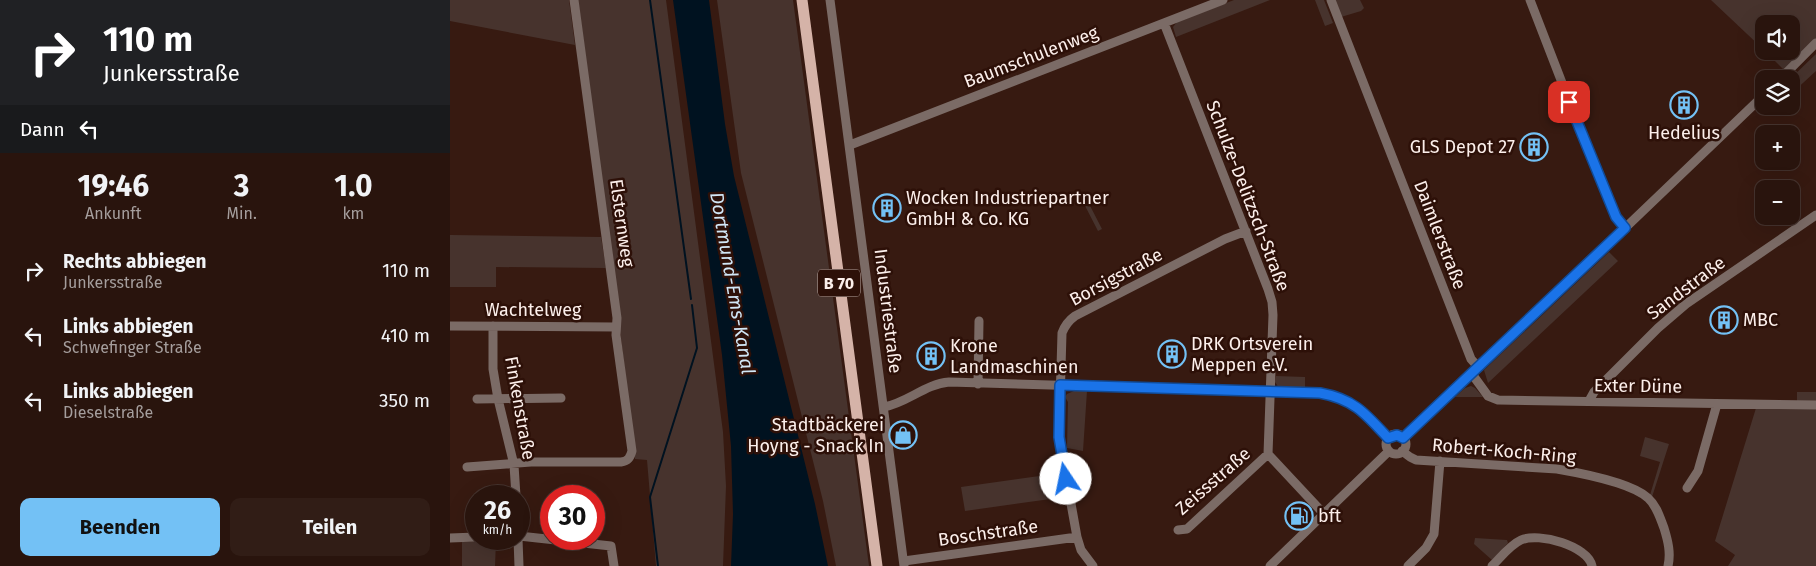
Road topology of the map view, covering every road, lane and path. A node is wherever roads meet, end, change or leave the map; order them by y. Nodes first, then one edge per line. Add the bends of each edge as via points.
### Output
1 (574, 0) edge
2 (802, 0) edge
3 (830, 0) edge
4 (1223, 0) edge
5 (1331, 0) edge
6 (1530, 0) edge
7 (1164, 23) junction
8 (1816, 43) edge
9 (1789, 70) edge
10 (1755, 104) edge
11 (850, 145) junction
12 (1816, 214) edge
13 (1625, 228) junction
14 (1246, 231) junction
15 (979, 321) dead end
16 (450, 326) edge
17 (493, 326) junction
18 (616, 327) junction
19 (1475, 371) junction
20 (978, 384) junction
21 (1060, 385) junction
22 (1271, 392) junction
23 (561, 398) dead end
24 (477, 399) dead end
25 (498, 399) junction
26 (1589, 401) junction
27 (1717, 404) junction
28 (1816, 405) edge
29 (884, 407) junction
30 (1388, 438) junction
31 (1403, 438) junction
32 (1389, 451) junction
33 (1402, 451) junction
34 (1268, 454) junction
35 (1440, 461) junction
36 (514, 465) junction
37 (467, 467) dead end
38 (515, 485) edge
39 (1688, 488) dead end
40 (1324, 514) junction
41 (1178, 530) dead end
42 (465, 537) edge
43 (1077, 537) junction
44 (450, 538) edge
45 (530, 539) edge
46 (518, 550) edge
47 (904, 563) edge
48 (519, 566) edge
49 (614, 566) edge
50 (877, 566) edge
51 (1094, 566) edge
52 (1270, 566) edge
53 (1408, 566) edge
54 (1492, 566) edge
55 (1592, 566) edge
56 (1668, 566) edge

1 - 18 street, Elsternweg via 611,268
2 - 50 main road, B 70
3 - 11 street, Industriestraße
4 - 7 street, Baumschulenweg
5 - 19 street, Daimlerstraße
6 - 13 street via 1582,137 1616,217
7 - 11 street, Baumschulenweg
7 - 14 street, Schulze-Delitzsch-Straße
8 - 9 street
10 - 13 street
11 - 29 street, Industriestraße
12 - 26 street, Sandstraße via 1686,304 1594,392
13 - 19 street
14 - 21 street, Borsigstraße via 1186,258 1068,321 1062,333
14 - 22 street, Schulze-Delitzsch-Straße via 1272,302
15 - 20 street
16 - 17 street, Wachtelweg
17 - 18 street, Wachtelweg
17 - 25 street, Finkenstraße via 493,370
18 - 36 street, Elsternweg via 632,451 629,459 621,462 531,462
19 - 26 street, Exter Düne via 1488,396 1498,400
19 - 31 street
20 - 21 street
20 - 29 street via 941,383 895,406
21 - 22 street
21 - 43 street, Borsigstraße via 1059,437
22 - 30 street via 1320,393 1337,397 1354,405
22 - 34 street, Schulze-Delitzsch-Straße
23 - 25 street
24 - 25 street
25 - 36 street, Finkenstraße
26 - 27 street, Exter Düne
27 - 28 street, Exter Düne
27 - 39 street via 1698,471
29 - 47 street, Industriestraße
30 - 31 street via 1397,435
30 - 32 street
31 - 33 street via 1405,446
32 - 33 street via 1397,454
32 - 40 street
33 - 35 street, Robert-Koch-Ring via 1416,460
34 - 40 street
34 - 41 street, Zeissstraße via 1187,529
35 - 53 street via 1434,534 1426,548
35 - 56 street, Robert-Koch-Ring via 1558,469 1641,492 1657,510 1667,538
36 - 37 street
36 - 38 street, Finkenstraße
40 - 52 street
42 - 44 street
43 - 47 street, Boschstraße
43 - 51 street, Borsigstraße via 1081,550
45 - 49 street via 611,546
46 - 48 street
54 - 55 street via 1513,545 1526,538 1562,542 1587,556

